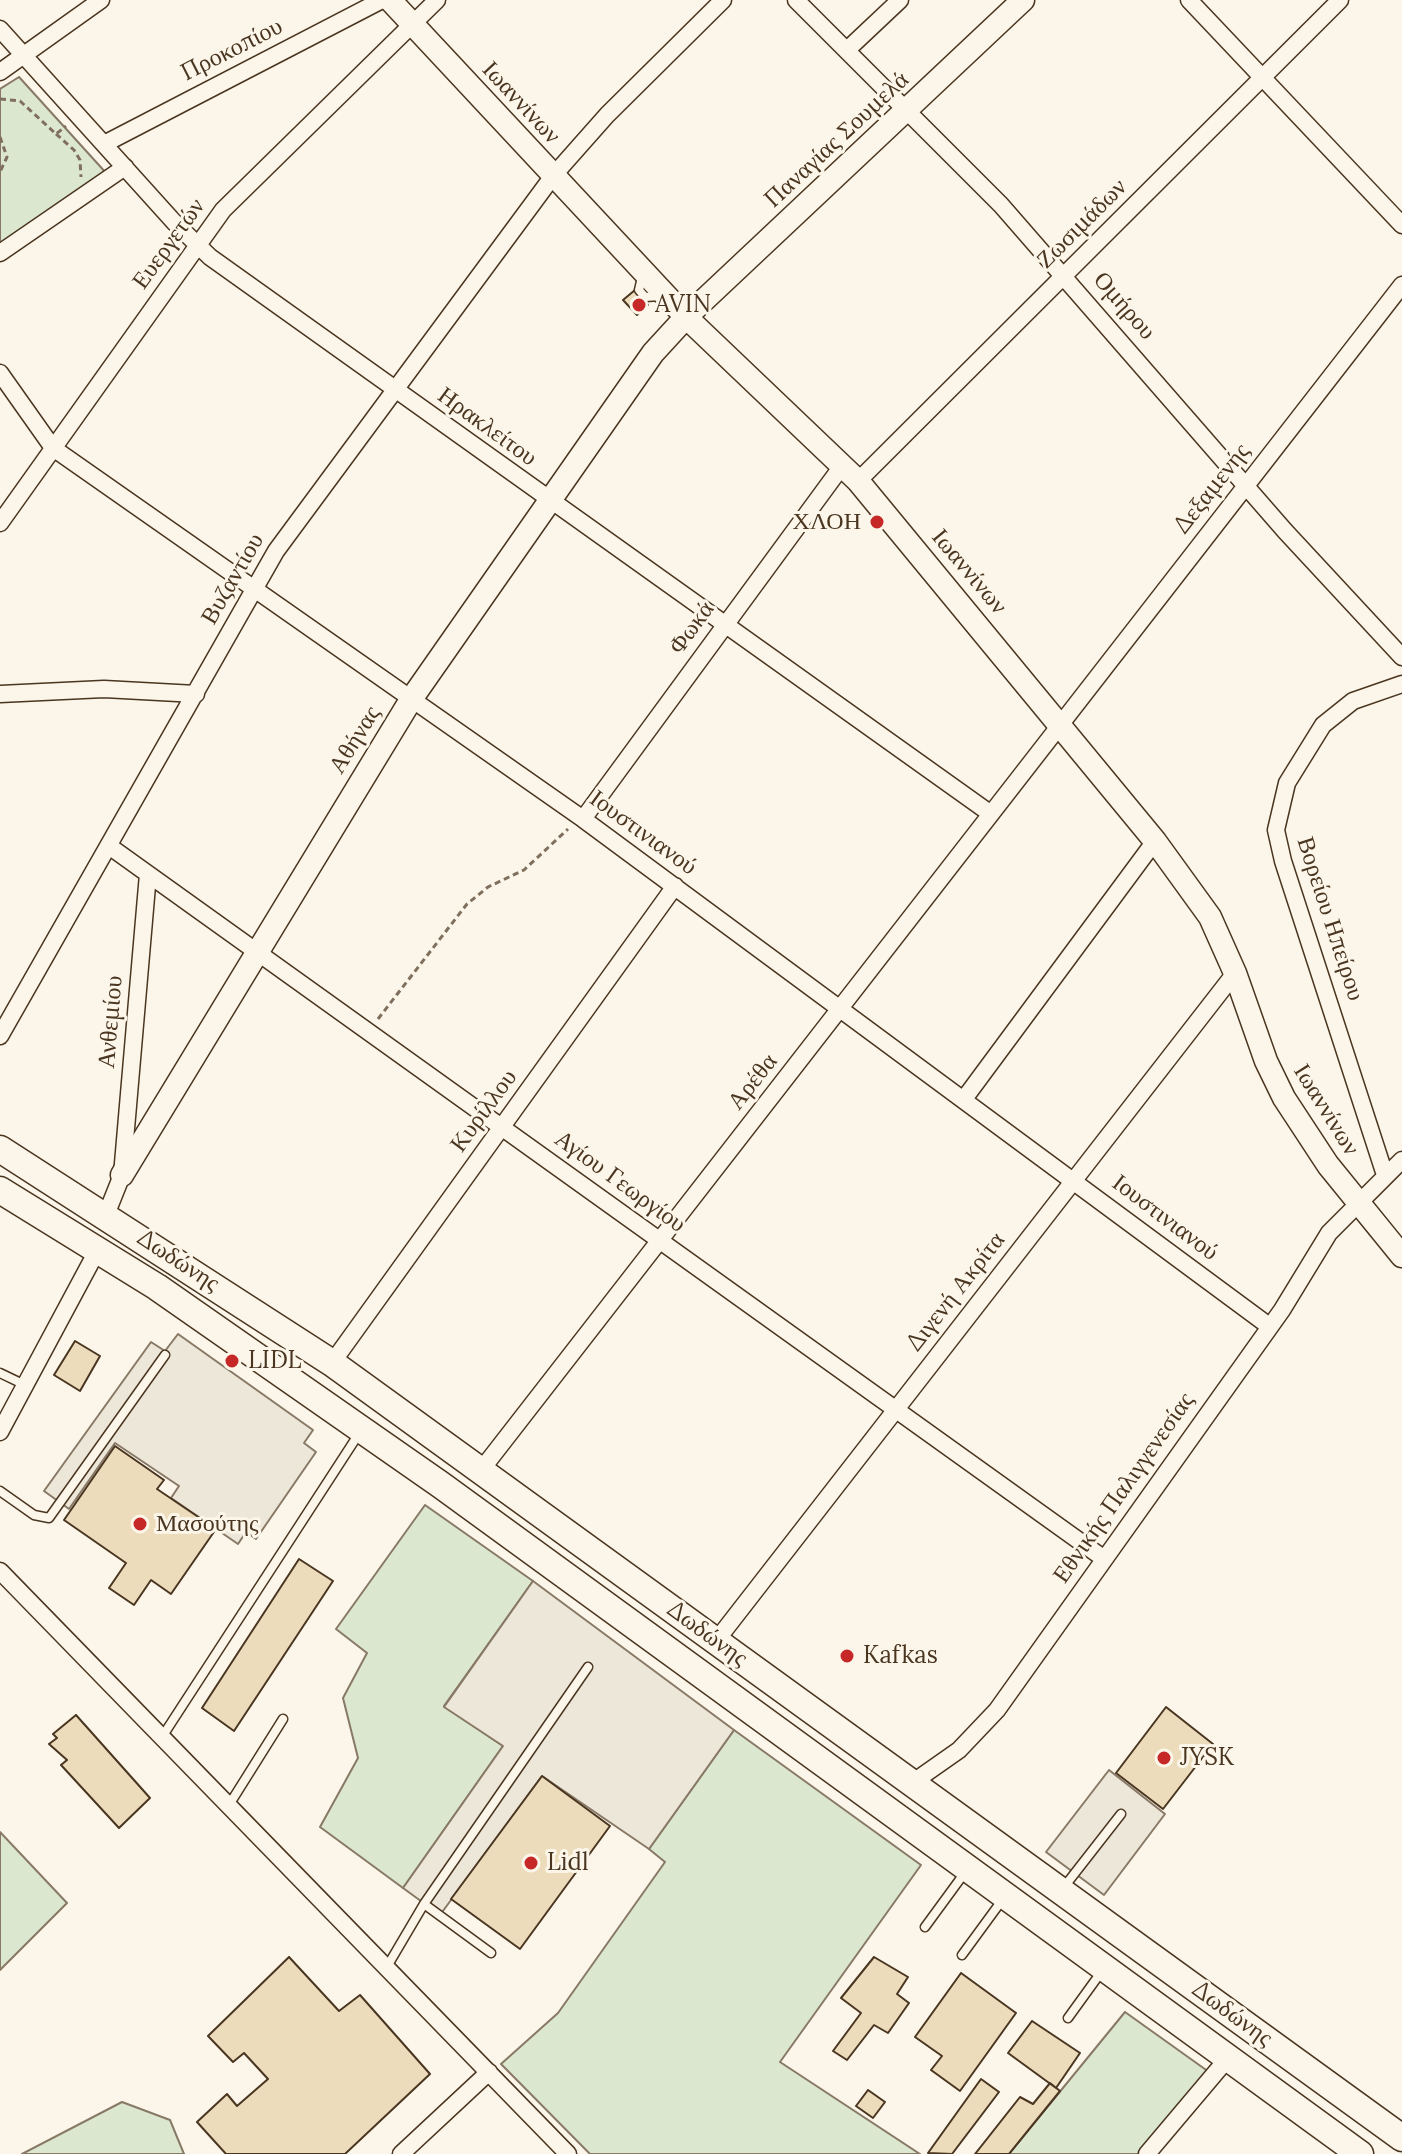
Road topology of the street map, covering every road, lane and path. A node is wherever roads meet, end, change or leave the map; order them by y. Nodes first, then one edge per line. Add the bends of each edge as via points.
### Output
1 (101, 0) edge
2 (382, 0) edge
3 (390, 0) edge
4 (437, 0) edge
5 (723, 0) edge
6 (796, 0) edge
7 (900, 0) edge
8 (1023, 0) edge
9 (1189, 0) edge
10 (1340, 0) edge
11 (413, 24) junction
12 (0, 29) edge
13 (848, 49) junction
14 (24, 55) junction
15 (0, 72) edge
16 (1263, 76) junction
17 (0, 99) edge
18 (907, 109) junction
19 (79, 116) junction
20 (56, 134) junction
21 (0, 137) edge
22 (104, 144) junction
23 (125, 167) junction
24 (0, 172) edge
25 (553, 176) junction
26 (76, 186) dead end
27 (1402, 225) edge
28 (196, 244) junction
29 (0, 253) edge
30 (1065, 275) junction
31 (1402, 285) edge
32 (686, 317) junction
33 (0, 373) edge
34 (393, 390) junction
35 (53, 448) junction
36 (850, 473) junction
37 (1246, 484) junction
38 (548, 500) junction
39 (0, 523) edge
40 (255, 587) junction
41 (724, 625) junction
42 (1402, 657) edge
43 (1402, 684) edge
44 (0, 694) edge
45 (196, 694) junction
46 (412, 698) junction
47 (1061, 724) junction
48 (991, 814) junction
49 (583, 819) junction
50 (1155, 841) junction
51 (109, 846) junction
52 (148, 874) junction
53 (675, 886) junction
54 (256, 951) junction
55 (1235, 973) junction
56 (841, 1007) junction
57 (368, 1032) junction
58 (0, 1036) edge
59 (964, 1099) junction
60 (502, 1127) junction
61 (0, 1149) edge
62 (1402, 1160) edge
63 (122, 1175) junction
64 (1385, 1175) junction
65 (1074, 1180) junction
66 (0, 1190) edge
67 (1356, 1202) junction
68 (106, 1215) junction
69 (660, 1241) junction
70 (97, 1251) junction
71 (1402, 1256) edge
72 (1269, 1326) junction
73 (165, 1355) dead end
74 (332, 1363) junction
75 (0, 1373) edge
76 (25, 1385) junction
77 (896, 1409) junction
78 (362, 1429) junction
79 (0, 1432) edge
80 (482, 1469) junction
81 (0, 1491) edge
82 (1103, 1558) junction
83 (0, 1571) edge
84 (716, 1641) junction
85 (588, 1667) dead end
86 (283, 1719) dead end
87 (162, 1737) junction
88 (912, 1783) junction
89 (229, 1805) junction
90 (1121, 1814) dead end
91 (969, 1867) junction
92 (1061, 1891) junction
93 (1006, 1895) junction
94 (424, 1904) junction
95 (925, 1927) dead end
96 (491, 1953) dead end
97 (962, 1955) dead end
98 (388, 1965) junction
99 (1105, 1968) junction
100 (1068, 2018) dead end
101 (1228, 2058) junction
102 (489, 2072) junction
103 (1402, 2138) edge
104 (1344, 2149) edge
105 (401, 2154) edge
106 (568, 2154) edge
107 (1147, 2154) edge

1 - 14 street
2 - 22 street, Προκοπίου
3 - 11 main road, Ιωαννίνων
4 - 11 street, Ευεργετών
5 - 25 street, Βυζαντίου
6 - 13 street, Ομήρου
7 - 13 street
8 - 18 main road, Παναγίας Σουμελά
9 - 16 street
10 - 16 street, Ζωσιμάδων
11 - 25 main road, Ιωαννίνων
11 - 28 street, Ευεργετών via 248,182
12 - 14 street, Ηρακλείτου
13 - 18 street, Ομήρου
14 - 15 street
14 - 19 street, Ηρακλείτου
16 - 27 street
16 - 30 street, Ζωσιμάδων
17 - 20 path via 20,101
18 - 30 street, Ομήρου
18 - 32 main road, Παναγίας Σουμελά
19 - 20 path
19 - 22 street, Ηρακλείτου
20 - 26 path via 80,160 81,180
21 - 24 path via 7,157
22 - 23 street, Ηρακλείτου
23 - 28 street, Ηρακλείτου
23 - 29 street
25 - 32 main road, Ιωαννίνων
25 - 34 street, Βυζαντίου
28 - 34 street, Ηρακλείτου
28 - 35 street, Ευεργετών
30 - 36 street, Ζωσιμάδων
30 - 37 street, Ομήρου
31 - 37 street, Δεξαμενής
32 - 36 main road, Ιωαννίνων
32 - 38 main road, Αθήνας via 653,353
33 - 35 street, Ιουστινιανού
34 - 38 street, Ηρακλείτου
34 - 40 street, Βυζαντίου
35 - 39 street, Ευεργετών
35 - 40 street, Ιουστινιανού
36 - 41 street, Φωκά
36 - 47 main road, Ιωαννίνων
37 - 42 street, Ομήρου
37 - 47 street, Δεξαμενής
38 - 41 street, Ηρακλείτου
38 - 46 main road, Αθήνας
40 - 45 street, Βυζαντίου
40 - 46 street, Ιουστινιανού
41 - 48 street, Ηρακλείτου
41 - 49 street, Φωκά
43 - 64 street, Βορείου Ηπείρου via 1353,701 1323,725 1287,783 1276,830
44 - 45 street via 104,689
45 - 51 street, Βυζαντίου
46 - 49 street, Ιουστινιανού
46 - 54 main road, Αθήνας
47 - 48 street, Αρέθα
47 - 50 main road, Ιωαννίνων
48 - 56 street, Αρέθα
49 - 53 street, Ιουστινιανού
49 - 57 path via 524,870 467,904
50 - 55 main road, Ιωαννίνων via 1201,902
50 - 59 street
51 - 52 street, Αγίου Γεωργίου
51 - 58 street, Βυζαντίου
52 - 54 street, Αγίου Γεωργίου
52 - 63 street, Ανθεμίου
53 - 56 street, Ιουστινιανού
53 - 60 street, Κυρίλλου
54 - 57 street, Αγίου Γεωργίου
54 - 63 main road, Αθήνας
55 - 65 street, Διγενή Ακρίτα
55 - 67 main road, Ιωαννίνων via 1284,1098
56 - 59 street, Ιουστινιανού
56 - 69 street, Αρέθα
57 - 60 street, Αγίου Γεωργίου
59 - 65 street, Ιουστινιανού
60 - 69 street, Αγίου Γεωργίου
60 - 74 street, Κυρίλλου
61 - 68 main road, Δωδώνης
62 - 64 street, Εθνικής Παλιγγενεσίας
63 - 68 street, Αθήνας
64 - 67 street, Εθνικής Παλιγγενεσίας
65 - 72 street, Ιουστινιανού
65 - 77 street, Διγενή Ακρίτα
66 - 70 main road, Δωδώνης
67 - 71 main road, Ιωαννίνων
67 - 72 street, Εθνικής Παλιγγενεσίας via 1329,1233
68 - 74 main road, Δωδώνης
69 - 77 street, Αγίου Γεωργίου
69 - 80 street, Αρέθα
70 - 76 street
70 - 78 main road, Δωδώνης
72 - 82 street, Εθνικής Παλιγγενεσίας
73 - 81 lane via 49,1518 34,1515
74 - 80 main road, Δωδώνης
75 - 76 lane
76 - 79 street
77 - 82 street, Αγίου Γεωργίου
77 - 84 street, Διγενή Ακρίτα
78 - 87 lane
78 - 91 main road, Δωδώνης
80 - 84 main road, Δωδώνης
82 - 88 street, Εθνικής Παλιγγενεσίας via 997,1710 959,1750
83 - 87 street
84 - 88 main road, Δωδώνης
85 - 94 lane
86 - 89 lane
87 - 89 street
88 - 92 main road, Δωδώνης
89 - 98 street
90 - 92 lane
91 - 93 main road, Δωδώνης
91 - 95 lane
92 - 103 main road, Δωδώνης
93 - 97 lane
93 - 99 main road, Δωδώνης
94 - 96 lane
94 - 98 lane
98 - 102 street
99 - 100 lane
99 - 101 main road, Δωδώνης
101 - 104 main road, Δωδώνης
101 - 107 street
102 - 105 street
102 - 106 street

